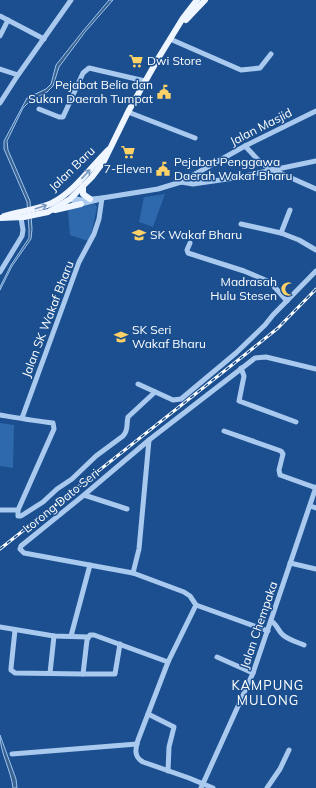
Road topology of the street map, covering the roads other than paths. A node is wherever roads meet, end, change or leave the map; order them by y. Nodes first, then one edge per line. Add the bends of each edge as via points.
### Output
1 (71, 0) edge
2 (197, 0) edge
3 (205, 0) edge
4 (0, 16) edge
5 (8, 20) junction
6 (176, 30) junction
7 (0, 36) edge
8 (44, 39) junction
9 (170, 39) junction
10 (271, 54) dead end
11 (0, 69) edge
12 (18, 75) junction
13 (145, 81) junction
14 (0, 103) edge
15 (39, 109) dead end
16 (316, 110) edge
17 (128, 112) junction
18 (196, 138) dead end
19 (112, 146) junction
20 (245, 146) junction
21 (316, 161) edge
22 (271, 170) junction
23 (181, 182) junction
24 (76, 184) junction
25 (83, 186) junction
26 (316, 189) edge
27 (71, 197) junction
28 (102, 198) junction
29 (58, 199) junction
30 (90, 199) junction
31 (81, 204) junction
32 (290, 210) dead end
33 (48, 212) junction
34 (0, 217) edge
35 (21, 218) junction
36 (241, 224) dead end
37 (281, 233) junction
38 (190, 243) dead end
39 (316, 250) edge
40 (316, 271) edge
41 (0, 272) edge
42 (287, 301) junction
43 (241, 368) junction
44 (316, 369) edge
45 (138, 384) dead end
46 (155, 392) junction
47 (0, 415) edge
48 (22, 418) junction
49 (296, 422) dead end
50 (224, 431) dead end
51 (149, 440) junction
52 (316, 488) edge
53 (84, 495) junction
54 (310, 506) junction
55 (316, 508) edge
56 (127, 509) dead end
57 (0, 510) edge
58 (18, 510) junction
59 (290, 563) junction
60 (90, 565) junction
61 (316, 569) edge
62 (133, 573) junction
63 (196, 605) junction
64 (271, 621) junction
65 (0, 627) edge
66 (15, 630) junction
67 (268, 631) junction
68 (54, 636) junction
69 (71, 636) junction
70 (88, 637) junction
71 (120, 644) junction
72 (304, 645) dead end
73 (217, 657) dead end
74 (168, 662) junction
75 (253, 672) junction
76 (50, 674) junction
77 (83, 674) junction
78 (148, 714) junction
79 (137, 744) junction
80 (289, 750) dead end
81 (12, 754) dead end
82 (168, 771) junction
83 (202, 786) edge
84 (213, 788) edge
85 (267, 788) edge

1 - 8 street
2 - 6 main road
3 - 6 main road
4 - 5 street
5 - 7 street
5 - 8 street
6 - 9 main road, Jalan Baru
8 - 12 street
9 - 10 street via 241,70 260,68
9 - 13 main road, Jalan Baru
11 - 12 street
12 - 14 street
13 - 15 street via 89,68 83,73 63,117
13 - 17 main road, Jalan Baru
16 - 20 street, Jalan Masjid
17 - 18 street
17 - 19 main road, Jalan Baru
24 -> 19 main road, Jalan Baru
19 - 25 main road, Jalan Baru via 104,161
20 - 22 street
20 - 23 street, Jalan Masjid
21 - 22 street
22 - 23 street via 201,183
22 - 26 street
23 - 28 street, Jalan Masjid via 158,189
24 - 27 main road
24 - 29 main road, Jalan Baru
25 - 27 main road, Jalan Baru
25 - 30 main road via 83,194
27 - 29 main road
27 - 30 street, Jalan Masjid
27 - 31 street via 73,202
27 - 33 main road, Jalan Baru
28 - 30 street, Jalan Masjid
28 - 31 street, Jalan Masjid
28 - 48 street, Jalan SK Wakaf Bharu via 94,234 79,262
34 -> 29 main road, Jalan Baru via 46,205
31 - 33 main road
32 - 37 street
33 - 35 main road, Jalan Baru
34 - 35 main road, Jalan Baru
35 - 41 street via 22,236
36 - 37 street
37 - 39 street
38 - 42 street via 188,253 270,282
40 - 42 street
42 - 46 street via 236,353 181,399 173,400
43 - 44 street, Lorong Dato Seri via 255,358 266,357
43 - 49 street via 244,376 239,401
43 - 51 street, Lorong Dato Seri
45 - 46 street
46 - 58 street via 128,417 128,429 123,436 43,502 21,516 18,516
47 - 48 street
48 - 58 street via 27,421 53,423 54,429
50 - 52 street via 281,451 283,454 280,475
51 - 53 street, Lorong Dato Seri
51 - 62 street via 139,549
52 - 54 street, Jalan Chempaka
53 - 56 street
53 - 60 street, Lorong Dato Seri via 20,549 24,552
54 - 55 street
54 - 59 street, Jalan Chempaka
57 - 58 street
59 - 61 street
59 - 64 street, Jalan Chempaka
60 - 62 street, Lorong Dato Seri
60 - 69 street
62 - 63 street, Lorong Dato Seri via 187,594
63 - 67 street, Lorong Dato Seri
63 - 74 street
64 - 67 street, Jalan Chempaka
64 - 72 street via 286,637
65 - 66 street
66 - 68 street
66 - 76 street via 11,670
67 - 75 street, Jalan Chempaka
68 - 69 street
68 - 76 street
69 - 70 street
70 - 71 street via 94,635
70 - 77 street
71 - 74 street
71 - 77 street via 115,674
73 - 75 street
74 - 78 street
75 - 83 street, Jalan Chempaka
76 - 77 street
78 - 79 street
78 - 82 street via 174,727 169,747
79 - 81 street
79 - 82 street via 136,755 139,760
80 - 85 street
82 - 83 street
83 - 84 street

